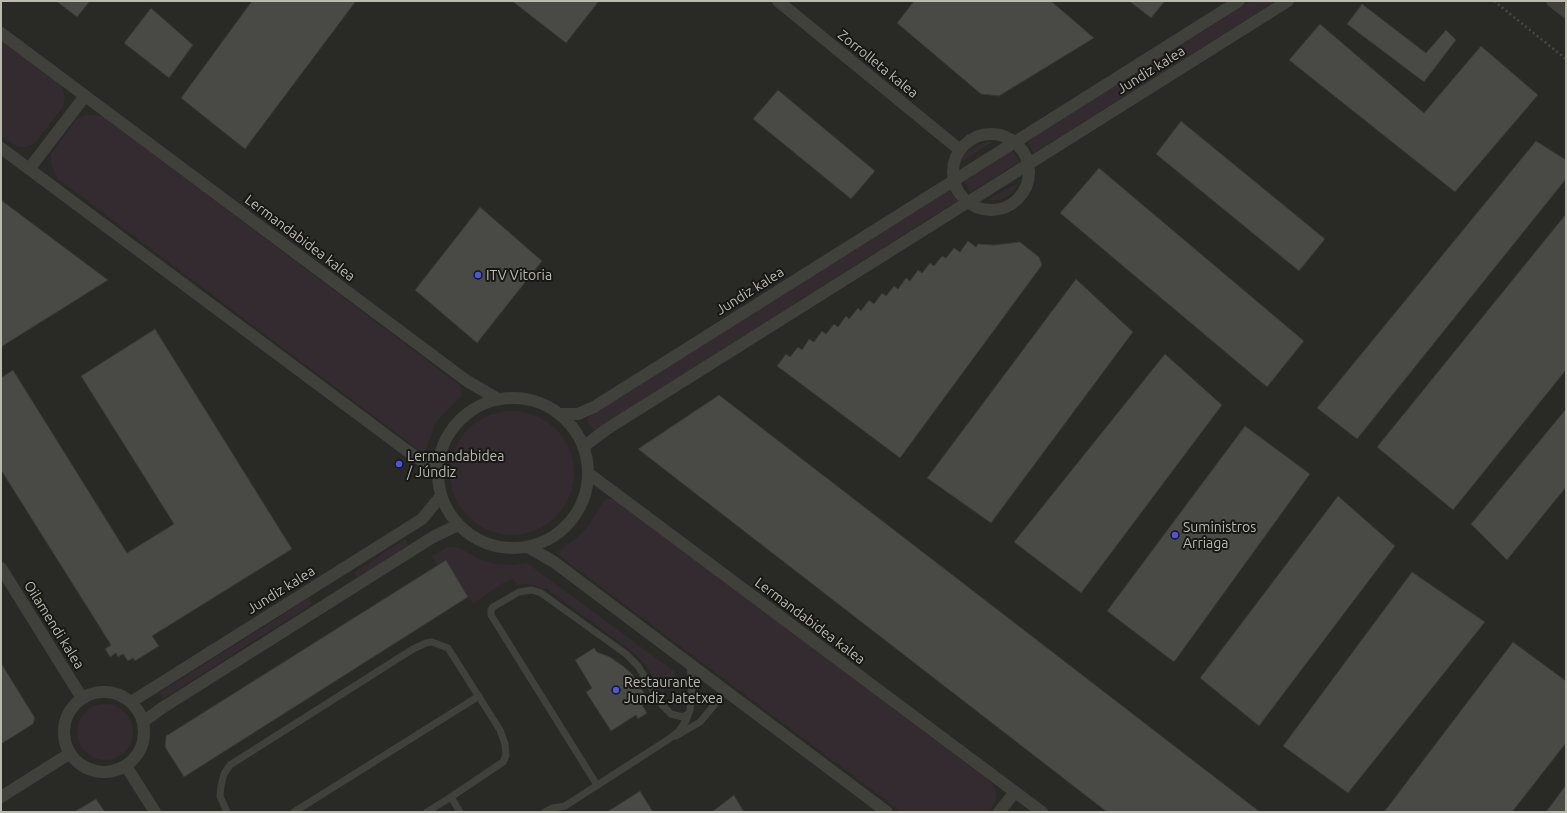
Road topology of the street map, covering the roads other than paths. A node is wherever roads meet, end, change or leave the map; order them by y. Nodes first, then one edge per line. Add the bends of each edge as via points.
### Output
1 (778, 1) edge
2 (1239, 1) edge
3 (1288, 1) edge
4 (1552, 1) edge
5 (1566, 12) edge
6 (1, 33) edge
7 (86, 96) junction
8 (1015, 142) junction
9 (1, 148) edge
10 (960, 150) junction
11 (1029, 164) junction
12 (29, 169) junction
13 (953, 181) junction
14 (967, 203) junction
15 (498, 399) junction
16 (559, 414) junction
17 (583, 447) junction
18 (588, 473) junction
19 (438, 474) junction
20 (441, 496) junction
21 (458, 525) junction
22 (528, 547) junction
23 (1, 568) edge
24 (690, 664) junction
25 (726, 691) junction
26 (479, 696) junction
27 (82, 698) junction
28 (131, 702) junction
29 (688, 714) junction
30 (143, 722) junction
31 (669, 740) junction
32 (69, 754) junction
33 (126, 766) junction
34 (597, 786) junction
35 (1015, 792) junction
36 (1, 797) edge
37 (451, 797) junction
38 (563, 809) edge
39 (155, 812) edge
40 (227, 812) edge
41 (294, 812) edge
42 (427, 812) edge
43 (460, 812) edge
44 (545, 812) edge
45 (888, 812) edge
46 (999, 812) edge
47 (1042, 812) edge

1 - 10 street, Zorrolleta kalea
2 - 8 street, Jundiz kalea
3 - 11 street, Jundiz kalea
4 - 5 street
6 - 7 street, Lermandabidea kalea
7 - 12 street
7 - 15 street, Lermandabidea kalea via 467,381
8 - 10 street via 992,133 974,138
8 - 11 street
8 - 13 street, Jundiz kalea
9 - 12 street
10 - 13 street via 954,159
11 - 14 street, Jundiz kalea
11 - 14 street via 1028,182 1014,203 992,210
12 - 19 street
13 - 14 street
13 - 16 street, Jundiz kalea via 594,407 578,414
14 - 17 street, Jundiz kalea
15 - 16 street via 520,398 540,403
15 - 19 street via 478,406 461,418 452,429 440,454
16 - 17 street via 573,428
17 - 18 street
18 - 22 street via 586,490 571,520 554,536
18 - 35 street, Lermandabidea kalea
19 - 20 street
20 - 21 street via 448,512
20 - 28 street, Jundiz kalea via 422,519
21 - 22 street via 470,535 498,547
21 - 30 street via 432,537
22 - 24 street via 554,562
23 - 27 street, Oilamendi kalea
24 - 25 street
24 - 29 lane via 692,692
25 - 31 lane via 700,722
25 - 45 street
26 - 37 lane via 500,730 506,755 502,762
26 - 40 lane via 448,648 432,642 426,643 230,766 224,774 220,796
26 - 41 lane
27 - 28 street via 94,692 107,691
27 - 32 street via 74,704 64,723 63,733
28 - 30 street via 139,711
29 - 31 lane via 678,732
29 - 34 lane via 683,717 671,714 662,705 638,666 626,654 541,593 532,590 519,592 493,607 491,615
30 - 33 street via 144,739 138,754
31 - 34 lane
32 - 33 street via 77,764 101,773 114,772
32 - 36 street
33 - 39 street
34 - 38 lane
35 - 46 street
35 - 47 street, Lermandabidea kalea
37 - 42 lane
37 - 43 lane
38 - 44 lane via 553,808

